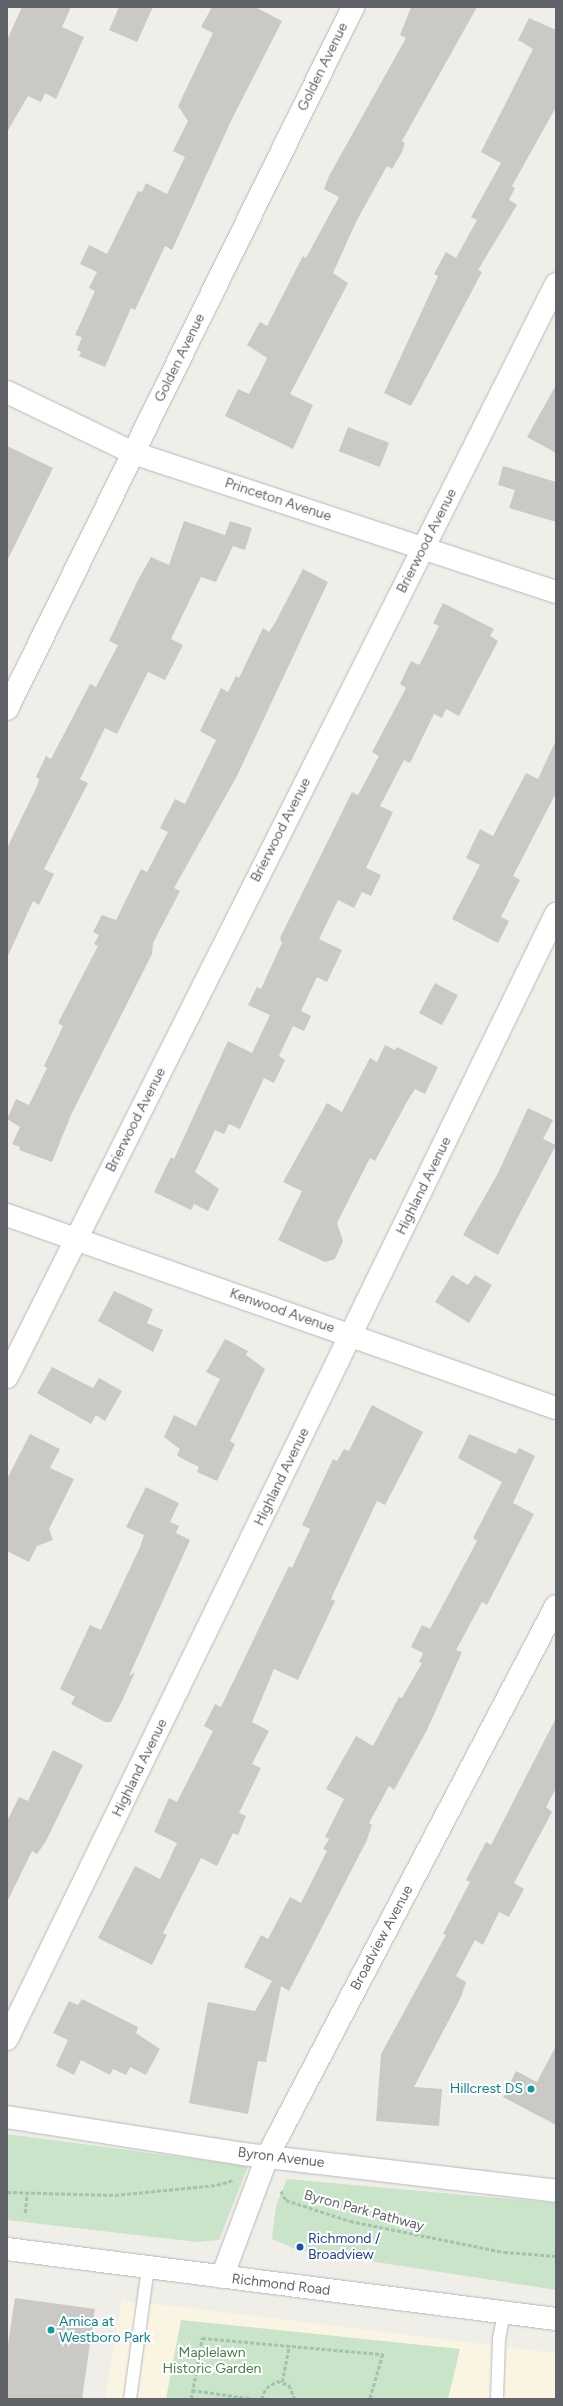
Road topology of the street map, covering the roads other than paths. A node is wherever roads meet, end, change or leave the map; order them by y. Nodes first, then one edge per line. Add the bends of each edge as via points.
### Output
1 (353, 7) edge
2 (556, 284) edge
3 (7, 392) edge
4 (133, 453) junction
5 (424, 547) junction
6 (556, 592) edge
7 (7, 708) edge
8 (556, 914) edge
9 (7, 1215) edge
10 (75, 1241) junction
11 (351, 1335) junction
12 (7, 1377) edge
13 (556, 1408) edge
14 (556, 1606) edge
15 (7, 2039) edge
16 (7, 2117) edge
17 (268, 2157) junction
18 (556, 2191) edge
19 (7, 2249) edge
20 (148, 2268) junction
21 (222, 2277) junction
22 (504, 2313) junction
23 (556, 2319) edge
24 (130, 2399) edge
25 (497, 2399) edge

1 - 4 street, Golden Avenue
2 - 5 street, Brierwood Avenue
3 - 4 street, Princeton Avenue
4 - 5 street, Princeton Avenue
4 - 7 street, Golden Avenue
5 - 6 street, Princeton Avenue
5 - 10 street, Brierwood Avenue
8 - 11 street, Highland Avenue
9 - 10 street, Kenwood Avenue
10 - 11 street, Kenwood Avenue
10 - 12 street, Brierwood Avenue
11 - 13 street, Kenwood Avenue
11 - 15 street, Highland Avenue
14 - 17 street, Broadview Avenue
16 - 17 street, Byron Avenue
17 - 18 street, Byron Avenue
17 - 21 street, Broadview Avenue
19 - 20 street, Richmond Road
20 - 21 street, Richmond Road
20 - 24 lane
21 - 22 street, Richmond Road
22 - 23 street, Richmond Road
22 - 25 lane via 499,2339

